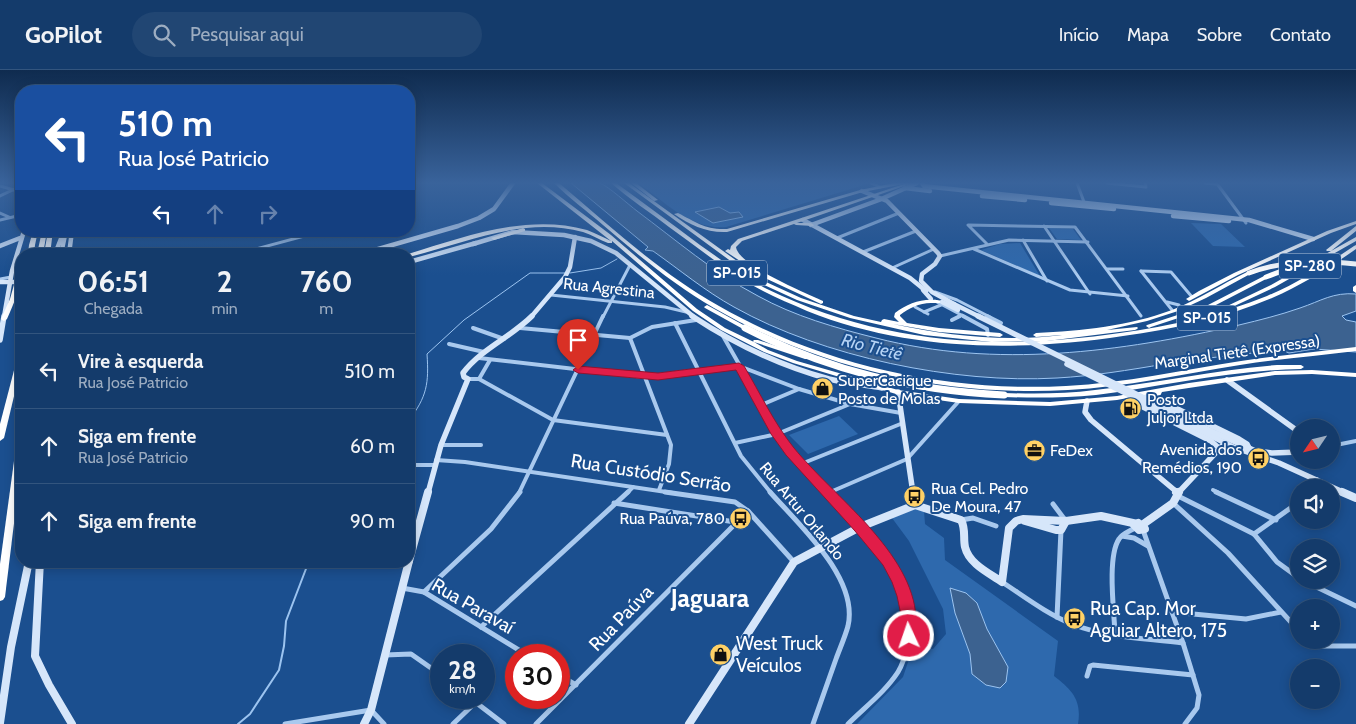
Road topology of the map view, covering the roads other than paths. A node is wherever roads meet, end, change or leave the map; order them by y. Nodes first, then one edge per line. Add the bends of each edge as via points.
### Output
1 (899, 213) edge
2 (1, 214) edge
3 (486, 214) edge
4 (579, 214) edge
5 (587, 214) edge
6 (594, 214) edge
7 (655, 214) edge
8 (655, 214) edge
9 (669, 214) edge
10 (676, 214) joint
11 (782, 214) edge
12 (801, 214) edge
13 (822, 214) edge
14 (842, 214) edge
15 (898, 214) edge
16 (1154, 214) edge
17 (1188, 214) edge
18 (1239, 214) edge
19 (15, 216) edge
20 (658, 216) junction
21 (10, 217) junction
22 (1230, 218) junction
23 (0, 220) edge
24 (803, 220) junction
25 (1244, 221) junction
26 (1234, 222) junction
27 (1356, 222) edge
28 (791, 224) junction
29 (811, 225) junction
30 (602, 226) junction
31 (1044, 226) junction
32 (1356, 228) edge
33 (916, 231) junction
34 (514, 232) junction
35 (535, 233) junction
36 (1295, 235) junction
37 (34, 237) edge
38 (301, 237) edge
39 (575, 237) junction
40 (602, 237) junction
41 (20, 238) joint
42 (494, 238) junction
43 (836, 238) junction
44 (1313, 239) junction
45 (1356, 239) edge
46 (1023, 240) junction
47 (1055, 241) junction
48 (1088, 242) junction
49 (1306, 242) junction
50 (472, 244) junction
51 (987, 244) junction
52 (32, 245) junction
53 (18, 247) joint
54 (1356, 247) edge
55 (0, 248) edge
56 (30, 248) edge
57 (32, 248) edge
58 (259, 248) edge
59 (382, 248) edge
60 (974, 249) junction
61 (623, 250) junction
62 (415, 252) edge
63 (863, 252) junction
64 (939, 253) junction
65 (633, 258) junction
66 (15, 260) edge
67 (415, 260) edge
68 (657, 264) junction
69 (630, 265) junction
70 (743, 265) junction
71 (1356, 266) edge
72 (892, 268) junction
73 (1108, 269) junction
74 (1123, 269) dead end
75 (1141, 271) joint
76 (922, 274) junction
77 (665, 276) junction
78 (1291, 276) junction
79 (11, 277) junction
80 (1266, 277) joint
81 (910, 278) junction
82 (0, 281) edge
83 (1047, 281) junction
84 (15, 282) edge
85 (0, 286) edge
86 (1356, 287) edge
87 (922, 288) junction
88 (8, 289) junction
89 (1186, 290) junction
90 (1356, 291) edge
91 (15, 292) edge
92 (932, 292) junction
93 (1200, 292) junction
94 (1090, 294) junction
95 (551, 295) junction
96 (1128, 296) junction
97 (1192, 297) junction
98 (930, 299) junction
99 (611, 301) junction
100 (673, 301) junction
101 (1165, 301) junction
102 (941, 303) junction
103 (1179, 305) junction
104 (665, 307) junction
105 (915, 307) dead end
106 (1171, 311) junction
107 (686, 312) junction
108 (926, 313) joint
109 (824, 314) junction
110 (962, 315) junction
111 (1141, 316) dead end
112 (3, 317) edge
113 (705, 318) junction
114 (697, 320) junction
115 (952, 320) dead end
116 (675, 323) junction
117 (911, 326) junction
118 (1149, 326) junction
119 (473, 328) dead end
120 (520, 328) junction
121 (898, 329) junction
122 (988, 332) junction
123 (594, 334) junction
124 (1017, 335) junction
125 (723, 336) junction
126 (630, 338) junction
127 (504, 339) junction
128 (0, 340) edge
129 (1045, 342) junction
130 (1008, 343) junction
131 (450, 344) dead end
132 (744, 346) junction
133 (1356, 350) edge
134 (730, 351) junction
135 (486, 353) junction
136 (479, 358) junction
137 (490, 360) junction
138 (739, 366) junction
139 (578, 370) junction
140 (1356, 370) edge
141 (700, 371) junction
142 (902, 375) junction
143 (1356, 375) edge
144 (1263, 376) junction
145 (644, 377) junction
146 (479, 378) junction
147 (15, 379) edge
148 (468, 379) junction
149 (1356, 379) edge
150 (1227, 380) junction
151 (883, 388) junction
152 (799, 389) junction
153 (1160, 390) junction
154 (898, 392) junction
155 (1111, 399) junction
156 (1159, 400) junction
157 (959, 401) junction
158 (1087, 401) junction
159 (1133, 402) junction
160 (850, 404) junction
161 (761, 405) junction
162 (901, 413) junction
163 (553, 420) junction
164 (903, 423) junction
165 (1290, 426) edge
166 (777, 434) junction
167 (667, 435) junction
168 (0, 438) edge
169 (1218, 440) junction
170 (1356, 441) edge
171 (734, 443) junction
172 (1340, 444) edge
173 (441, 445) junction
174 (481, 445) dead end
175 (1220, 449) junction
176 (1252, 450) junction
177 (1290, 452) edge
178 (907, 460) junction
179 (435, 462) junction
180 (415, 464) edge
181 (801, 464) junction
182 (529, 471) junction
183 (1317, 479) joint
184 (15, 486) edge
185 (633, 487) junction
186 (659, 490) junction
187 (1214, 490) dead end
188 (1340, 490) edge
189 (828, 493) junction
190 (1177, 494) junction
191 (1356, 498) edge
192 (1173, 502) junction
193 (614, 503) junction
194 (1053, 504) dead end
195 (916, 505) junction
196 (1290, 509) edge
197 (748, 511) junction
198 (961, 520) junction
199 (1019, 520) junction
200 (1276, 520) junction
201 (1066, 521) junction
202 (735, 522) junction
203 (996, 526) dead end
204 (1138, 526) junction
205 (860, 527) junction
206 (1061, 530) junction
207 (415, 532) edge
208 (1254, 534) junction
209 (1122, 536) junction
210 (1148, 546) junction
211 (819, 548) junction
212 (794, 562) junction
213 (28, 568) edge
214 (40, 568) edge
215 (407, 568) edge
216 (1290, 571) edge
217 (1002, 582) junction
218 (402, 588) junction
219 (1321, 589) edge
220 (424, 592) junction
221 (0, 598) edge
222 (1356, 606) edge
223 (1172, 612) junction
224 (1281, 612) junction
225 (1057, 617) junction
226 (1290, 622) edge
227 (480, 627) junction
228 (1115, 633) junction
229 (1183, 643) junction
230 (509, 644) edge
231 (1340, 646) edge
232 (1356, 646) edge
233 (385, 655) junction
234 (430, 668) edge
235 (1192, 675) junction
236 (1087, 676) dead end
237 (570, 681) edge
238 (576, 685) junction
239 (469, 709) edge
240 (485, 709) edge
241 (371, 710) junction
242 (311, 722) edge
243 (0, 723) edge
244 (72, 724) edge
245 (285, 724) edge
246 (364, 724) edge
247 (384, 724) edge
248 (453, 724) edge
249 (504, 724) edge
250 (536, 724) edge
251 (689, 724) edge
252 (813, 724) edge
253 (848, 724) edge
254 (1185, 724) edge

1 - 33 main road
2 - 21 street
3 - 59 main road via 458,226
4 - 61 highway
5 - 30 highway
6 - 68 highway, SP-015
7 - 20 highway, SP-015
8 - 20 highway
9 - 70 highway
10 - 11 highway via 701,228 722,230
10 - 70 highway
12 - 24 highway via 798,217
13 - 24 highway
14 - 29 main road
15 - 43 street
16 - 26 main road
17 - 22 main road
18 - 25 street
19 - 21 street
20 - 109 highway, SP-015 via 742,277 788,301
21 - 23 street
22 - 25 main road
22 - 26 main road
24 - 28 highway
24 - 29 main road
25 - 26 main road
25 - 36 main road via 1263,223
27 - 44 highway
28 - 29 highway
28 - 70 highway via 736,243 733,251
29 - 43 main road
30 - 65 highway
30 - 77 highway
31 - 47 street
31 - 48 street via 1075,227
31 - 51 street via 968,224
32 - 78 highway via 1318,258 1290,272
33 - 63 street
33 - 64 main road
34 - 35 main road
34 - 40 highway via 558,229
34 - 42 highway
34 - 50 main road
35 - 39 main road
35 - 42 main road
36 - 44 main road
36 - 49 main road
37 - 52 highway
38 - 58 street
39 - 69 main road via 601,244
39 - 95 main road via 567,275
40 - 61 highway
40 - 62 highway via 563,227 511,227
41 - 53 main road
41 - 55 main road
42 - 50 main road
43 - 63 main road
44 - 49 highway
45 - 78 highway
46 - 47 street
46 - 51 street
46 - 83 street
47 - 48 street
47 - 94 street
48 - 73 street
49 - 93 highway
50 - 67 main road
51 - 60 street
52 - 56 highway
52 - 57 highway
53 - 55 main road
54 - 129 highway, Marginal Tietê (Expressa) / SP-015 via 1288,289 1224,313 1104,338
60 - 64 street
60 - 83 street
61 - 65 highway
63 - 72 main road
64 - 72 street
64 - 76 main road via 935,264
65 - 113 highway
66 - 79 main road
68 - 77 highway
68 - 142 highway, SP-015 via 695,294 744,322 803,349 850,364
69 - 99 street
69 - 100 main road
70 - 117 highway via 824,304
70 - 121 highway via 764,283 791,296
71 - 80 highway, SP-280, bridge via 1308,266
71 - 106 highway, bridge via 1296,262 1266,266
72 - 81 main road
73 - 74 street
73 - 96 street
75 - 89 street via 1170,271
75 - 101 street
76 - 81 main road
76 - 92 main road via 921,280
77 - 140 highway, bridge via 706,307 794,352 862,375 940,390 1041,396 1093,393 1240,370 1284,367
78 - 118 highway via 1225,308
79 - 82 street
79 - 88 main road
80 - 118 highway, SP-015 via 1210,306
81 - 87 main road
82 - 84 main road, bridge
83 - 94 street
85 - 88 main road
86 - 90 highway
87 - 98 main road
87 - 102 main road
88 - 112 main road
89 - 93 street
89 - 97 street
91 - 112 highway
92 - 122 street via 956,300 1002,324
92 - 124 main road, bridge
93 - 97 highway
94 - 96 street
95 - 99 street, Rua Agrestina
95 - 120 main road
96 - 111 street
97 - 103 highway
98 - 102 highway
98 - 117 highway via 897,314 898,319
99 - 104 street, Rua Agrestina
99 - 123 street
100 - 104 street, Rua Agrestina
100 - 107 main road
101 - 103 street
101 - 106 street
102 - 108 street
102 - 110 street
102 - 169 main road, bridge
103 - 106 highway
104 - 107 street, Rua Agrestina
105 - 108 street
106 - 124 highway via 1144,320 1078,331
107 - 114 main road
109 - 121 highway
109 - 130 highway, SP-015 via 924,339 968,344
110 - 115 street
110 - 122 street
112 - 128 main road
113 - 142 highway via 791,354
113 - 151 highway via 742,339 795,362
114 - 116 street
114 - 125 main road
116 - 126 street via 651,327
116 - 141 street, Rua Artur Orlando
117 - 122 highway
118 - 129 highway, SP-015
119 - 127 street
120 - 123 street
120 - 127 main road
121 - 130 highway, SP-015
122 - 124 highway
123 - 126 street
123 - 139 street
124 - 176 main road, bridge
125 - 132 main road
125 - 134 street
126 - 145 street
127 - 135 main road
129 - 130 highway, SP-015
131 - 135 street
132 - 134 street
132 - 151 main road via 829,379
133 - 142 highway, Marginal Tietê (Expressa) / SP-015 via 1091,386 1008,388
134 - 138 street
135 - 136 main road
136 - 137 street
136 - 148 main road via 462,373
137 - 139 street
137 - 146 street
138 - 141 street
138 - 152 street
138 - 161 street
139 - 145 street
139 - 163 street
141 - 145 street
141 - 171 street, Rua Artur Orlando
143 - 144 highway via 1297,372
144 - 149 highway
144 - 150 highway
145 - 167 street
146 - 148 street
146 - 163 street
147 - 168 highway
148 - 173 main road
150 - 153 highway
150 - 165 main road
151 - 154 highway
152 - 160 street
152 - 161 street
153 - 155 highway
153 - 156 highway via 1156,396
154 - 157 highway
154 - 162 main road
155 - 158 highway
155 - 159 highway
156 - 159 main road via 1145,395
156 - 176 main road via 1239,439
157 - 158 highway via 1034,404
157 - 178 street
158 - 190 main road via 1085,412 1091,420
159 - 175 main road via 1211,441
160 - 162 street
160 - 166 street
161 - 166 street
162 - 164 main road
163 - 167 street
163 - 182 street
164 - 178 main road
164 - 181 street
166 - 171 street
166 - 181 street
167 - 186 street via 671,456
169 - 175 main road via 1222,445
169 - 183 main road
170 - 172 street
171 - 211 street, Rua Artur Orlando via 750,468
173 - 174 street
173 - 179 main road
175 - 190 main road
176 - 177 main road
176 - 183 main road
178 - 189 street
178 - 195 main road
179 - 180 street, Rua Custódio Serrão
179 - 182 street, Rua Custódio Serrão
179 - 207 main road
181 - 189 street
182 - 185 street, Rua Custódio Serrão
182 - 220 street via 518,494 491,529
184 - 221 highway
185 - 186 street, Rua Custódio Serrão
185 - 193 street
186 - 197 street, Rua Custódio Serrão via 735,502
187 - 200 street
188 - 191 main road
189 - 205 street
190 - 192 main road
190 - 208 street
192 - 204 main road
192 - 224 street via 1228,553
193 - 202 street
193 - 227 street
194 - 201 street
195 - 198 main road
195 - 205 main road
196 - 200 street
197 - 202 street, Rua Paúva
197 - 212 street, Rua Custódio Serrão
198 - 203 street via 974,518
198 - 217 main road via 965,525 965,548 981,567
199 - 201 main road
199 - 206 main road
199 - 217 main road via 1008,528
200 - 208 street
201 - 204 main road via 1101,516
201 - 206 main road
202 - 238 street, Rua Paúva
204 - 209 street
204 - 210 street
205 - 211 main road
205 - 253 street via 900,581 909,636 895,675
206 - 225 street
208 - 216 street via 1277,562
209 - 210 street
209 - 228 street via 1114,550
210 - 223 street
211 - 212 main road
211 - 252 street, Rua Artur Orlando via 844,584 849,617
212 - 251 main road
213 - 243 main road
214 - 244 main road via 36,656 48,685
215 - 218 main road
217 - 225 street
218 - 220 street, Rua Paravaí
218 - 233 main road
219 - 222 street
220 - 227 street, Rua Paravaí
223 - 224 street via 1246,619
223 - 229 street
224 - 226 street
225 - 228 street via 1089,629
227 - 230 street, Rua Paravaí
228 - 229 street
229 - 235 street
231 - 232 street
233 - 234 street via 410,654
233 - 241 main road
235 - 236 street via 1093,665
235 - 254 street via 1198,702
237 - 238 street
238 - 250 street, Rua Paúva
239 - 248 street
240 - 249 street
241 - 242 street
241 - 246 main road
241 - 247 street
242 - 245 street

